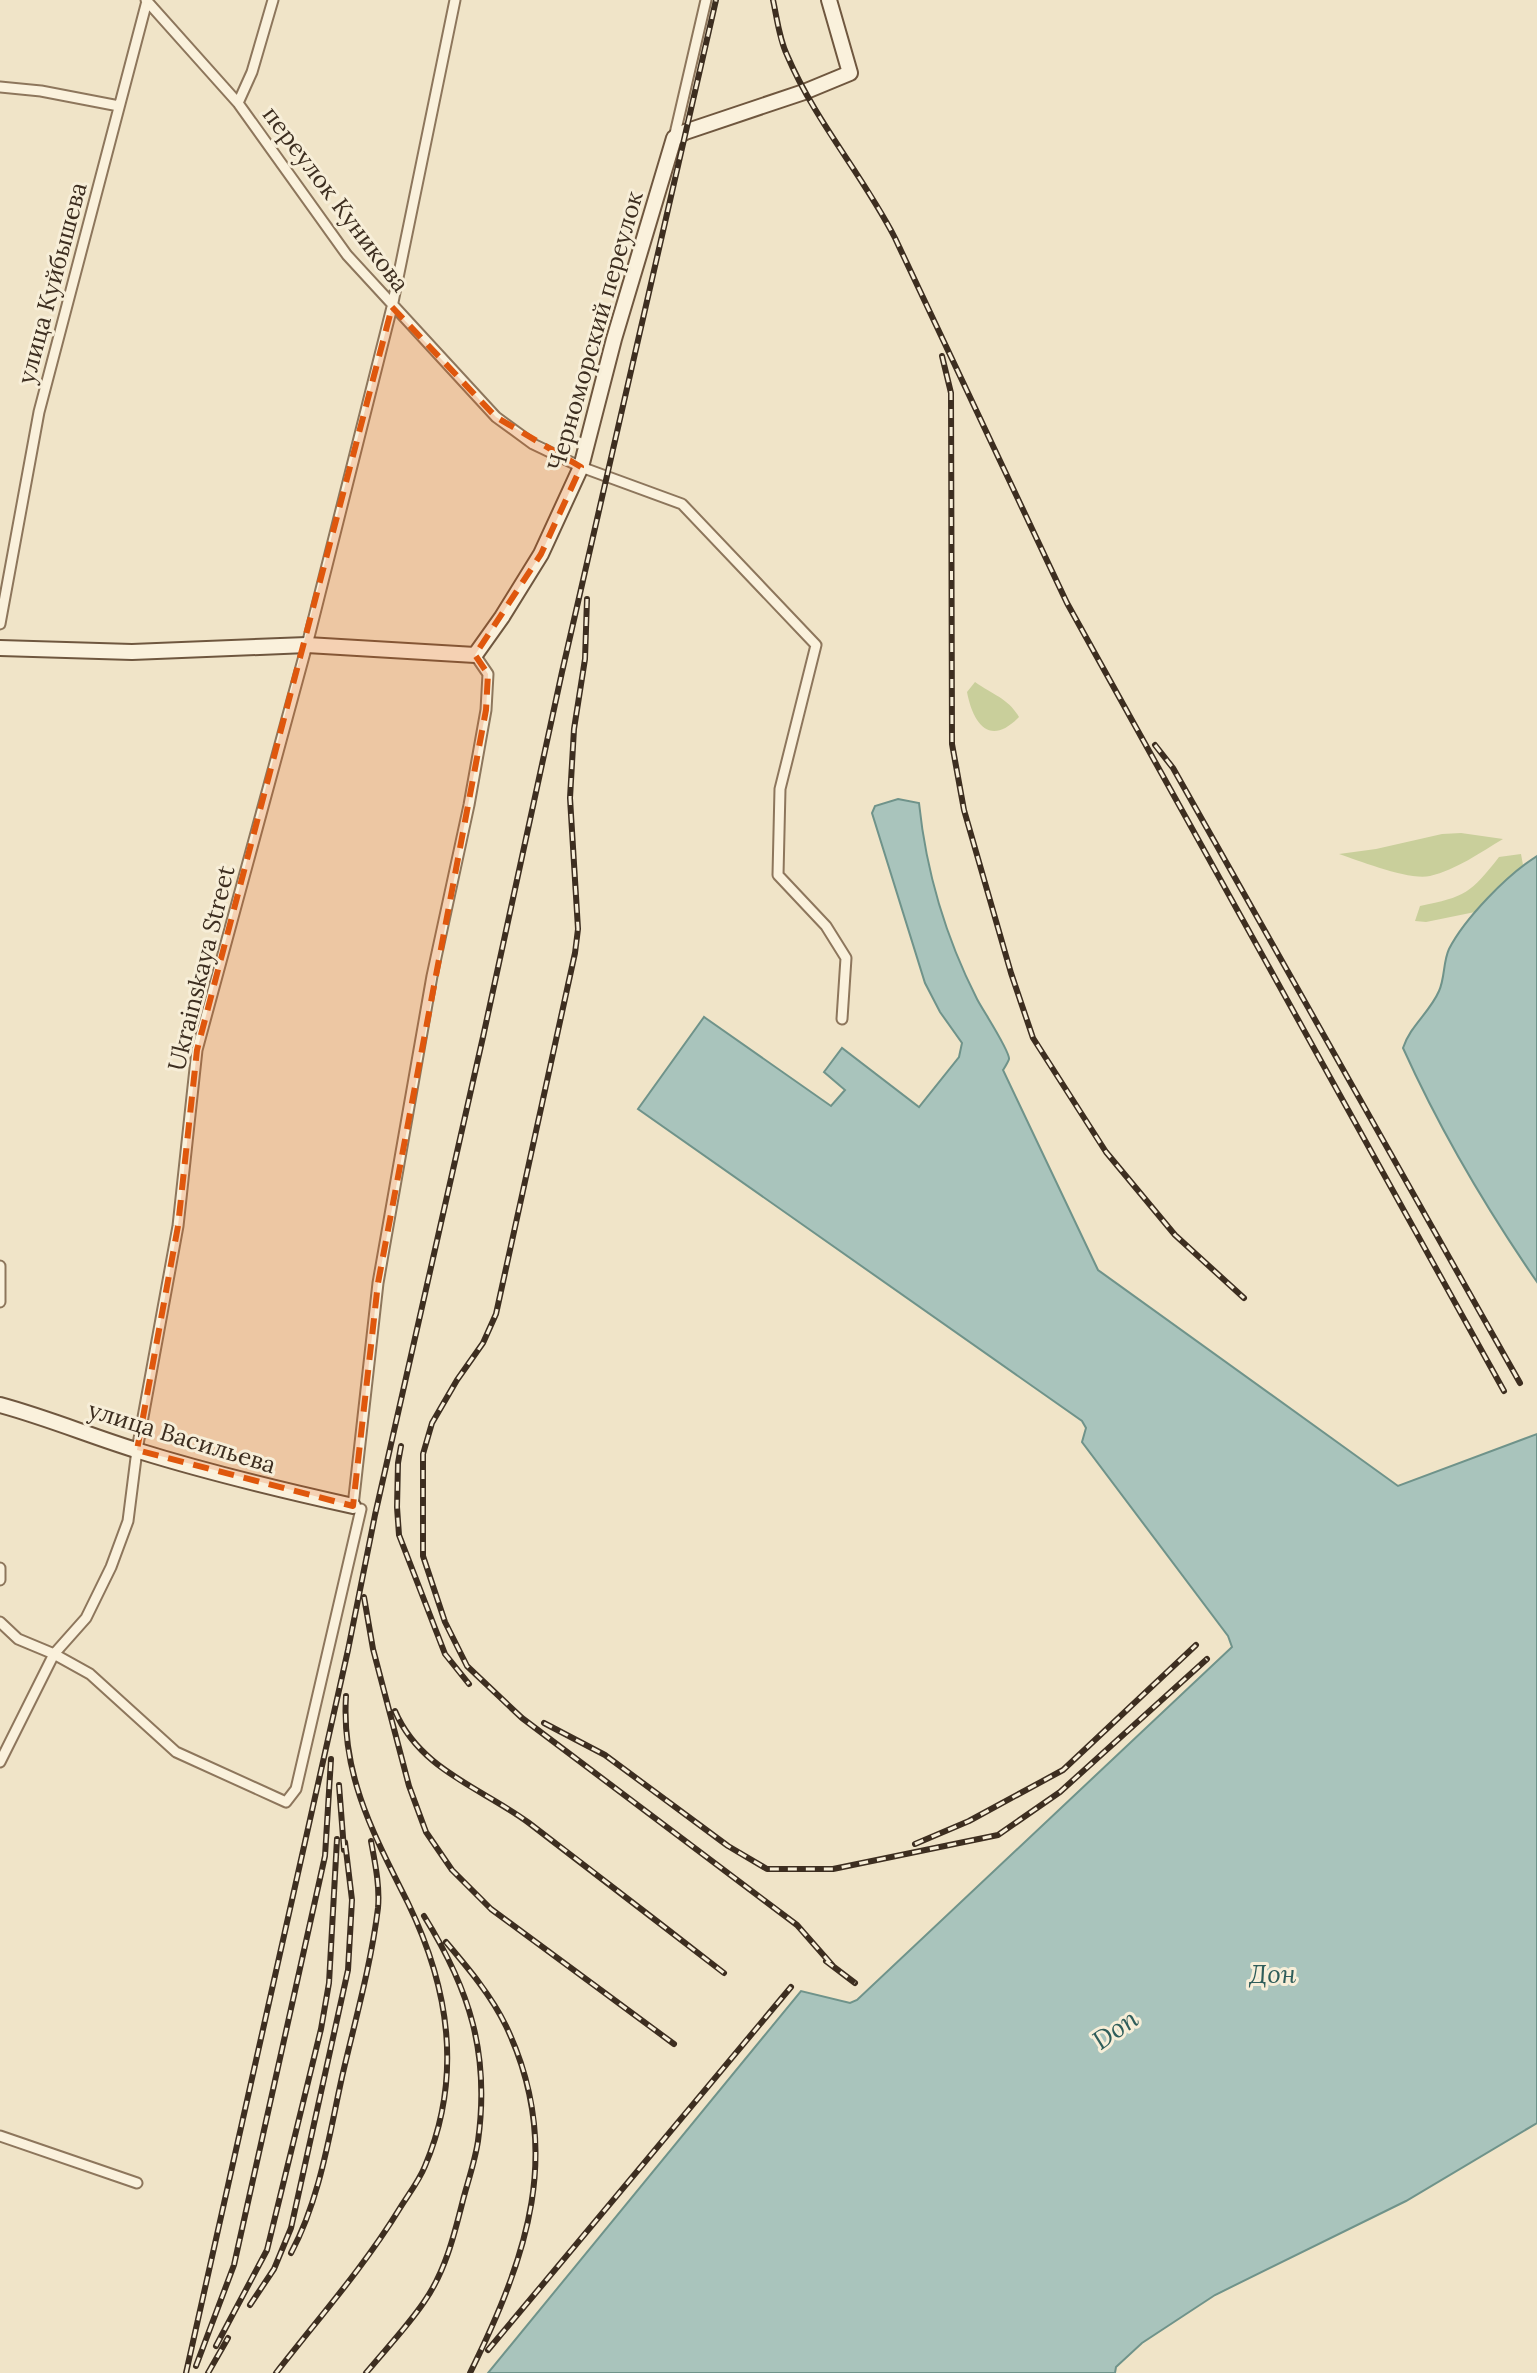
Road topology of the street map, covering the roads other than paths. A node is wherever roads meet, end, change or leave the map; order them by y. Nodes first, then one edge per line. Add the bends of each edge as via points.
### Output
1 (273, 0) edge
2 (455, 0) edge
3 (706, 0) edge
4 (829, 0) edge
5 (146, 1) edge
6 (0, 87) edge
7 (238, 103) junction
8 (119, 106) junction
9 (674, 138) junction
10 (392, 307) junction
11 (581, 467) junction
12 (0, 624) edge
13 (307, 645) junction
14 (0, 648) edge
15 (475, 655) junction
16 (842, 1019) dead end
17 (0, 1266) edge
18 (0, 1302) edge
19 (0, 1405) edge
20 (137, 1450) junction
21 (357, 1508) junction
22 (0, 1568) edge
23 (0, 1580) edge
24 (0, 1622) edge
25 (54, 1654) junction
26 (0, 1762) edge
27 (0, 2136) edge
28 (137, 2183) dead end

1 - 7 street
2 - 10 street, Ukrainskaya Street
3 - 9 street
4 - 9 street via 850,73
5 - 7 street, переулок Куникова
5 - 8 street, улица Куйбышева
6 - 8 street
7 - 10 street, переулок Куникова via 347,255
8 - 12 street, улица Куйбышева via 39,412
9 - 11 street, Черноморский переулок
10 - 11 street, переулок Куникова via 496,417 533,444
10 - 13 street, Ukrainskaya Street
11 - 15 street, Черноморский переулок via 541,554
11 - 16 street, переулок Куникова via 682,504 816,645 780,789 778,875 826,926 846,958
13 - 14 street via 132,652
13 - 15 street
13 - 20 street, Ukrainskaya Street via 197,1050 178,1226
15 - 21 street via 488,674 486,710 378,1283
17 - 18 street
19 - 20 street, улица Васильева
20 - 21 street, улица Васильева
20 - 25 street, Ukrainskaya Street via 128,1521 111,1567 86,1618
21 - 25 street via 296,1789 286,1802 176,1752 90,1674
22 - 23 street
24 - 25 street via 18,1639
25 - 26 street, Ukrainskaya Street
27 - 28 street

